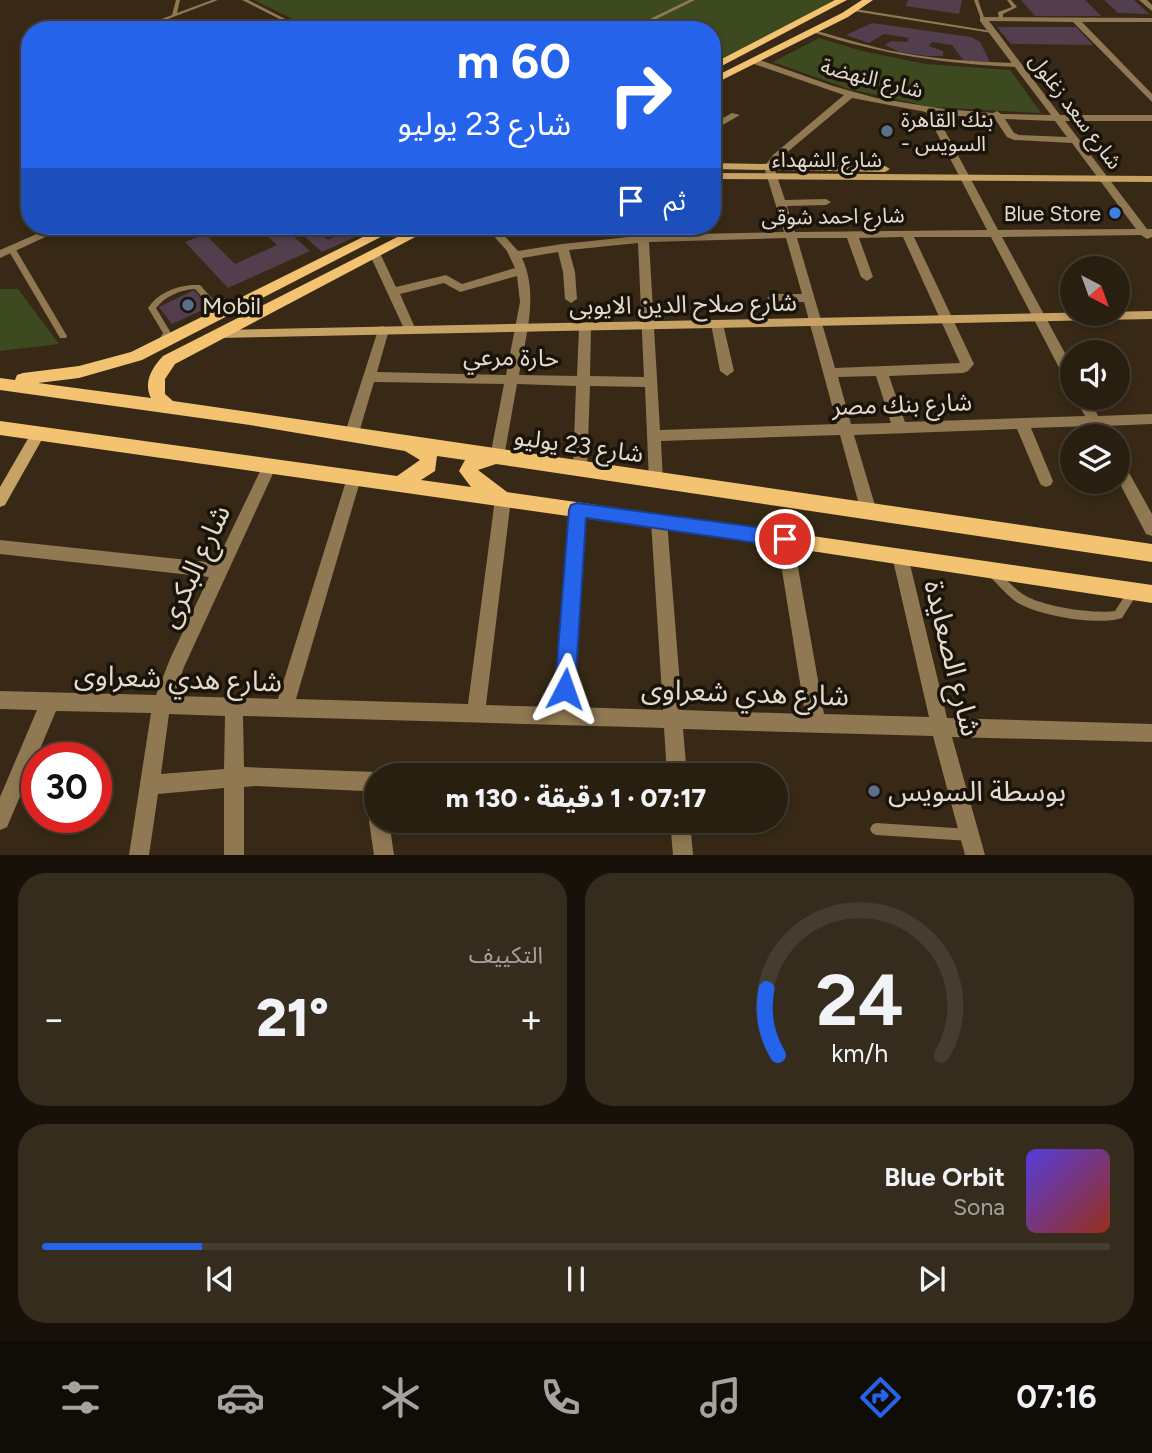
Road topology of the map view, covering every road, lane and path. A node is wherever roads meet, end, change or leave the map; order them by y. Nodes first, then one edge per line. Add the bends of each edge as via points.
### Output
1 (178, 0) edge
2 (216, 0) edge
3 (244, 0) edge
4 (693, 0) edge
5 (848, 0) edge
6 (976, 0) edge
7 (1009, 0) edge
8 (1143, 0) edge
9 (838, 3) edge
10 (864, 7) edge
11 (1152, 9) edge
12 (174, 15) junction
13 (1001, 19) junction
14 (1075, 19) junction
15 (1152, 20) edge
16 (158, 21) edge
17 (287, 21) edge
18 (648, 21) edge
19 (988, 26) junction
20 (814, 31) junction
21 (754, 61) junction
22 (721, 63) edge
23 (1016, 65) junction
24 (721, 78) edge
25 (851, 94) junction
26 (1152, 99) edge
27 (929, 110) junction
28 (997, 114) junction
29 (736, 115) dead end
30 (1057, 118) junction
31 (1152, 118) edge
32 (721, 123) edge
33 (1074, 140) junction
34 (721, 167) edge
35 (1095, 169) junction
36 (1152, 169) edge
37 (770, 173) junction
38 (963, 174) junction
39 (721, 176) edge
40 (1102, 178) junction
41 (1152, 179) edge
42 (826, 202) dead end
43 (782, 203) junction
44 (721, 234) edge
45 (907, 234) junction
46 (995, 234) junction
47 (39, 235) edge
48 (377, 235) edge
49 (411, 235) edge
50 (498, 235) edge
51 (627, 235) edge
52 (643, 235) edge
53 (791, 235) junction
54 (852, 235) junction
55 (1150, 236) edge
56 (6, 247) edge
57 (562, 247) junction
58 (375, 253) junction
59 (0, 254) edge
60 (516, 255) junction
61 (523, 270) junction
62 (867, 277) dead end
63 (393, 292) junction
64 (773, 298) dead end
65 (809, 298) junction
66 (571, 299) dead end
67 (222, 314) junction
68 (1152, 315) edge
69 (1039, 317) junction
70 (947, 320) junction
71 (816, 322) junction
72 (717, 324) junction
73 (648, 326) junction
74 (584, 327) junction
75 (521, 328) junction
76 (383, 330) junction
77 (410, 330) junction
78 (215, 334) junction
79 (63, 336) dead end
80 (153, 349) junction
81 (1060, 357) edge
82 (169, 360) junction
83 (880, 370) junction
84 (727, 371) dead end
85 (830, 373) junction
86 (369, 377) junction
87 (511, 380) junction
88 (583, 381) junction
89 (651, 382) junction
90 (0, 383) edge
91 (170, 408) junction
92 (1088, 410) edge
93 (1152, 419) edge
94 (1094, 421) junction
95 (1022, 423) junction
96 (1096, 424) edge
97 (900, 427) junction
98 (0, 428) edge
99 (846, 429) junction
100 (38, 434) junction
101 (351, 436) junction
102 (653, 436) junction
103 (408, 444) junction
104 (497, 457) junction
105 (270, 467) junction
106 (580, 470) junction
107 (354, 478) junction
108 (656, 481) junction
109 (1046, 481) dead end
110 (398, 485) junction
111 (1130, 488) edge
112 (503, 499) junction
113 (0, 501) edge
114 (577, 510) junction
115 (869, 512) junction
116 (659, 521) junction
117 (1152, 529) edge
118 (785, 539) junction
119 (0, 547) edge
120 (1152, 553) edge
121 (900, 556) junction
122 (989, 570) junction
123 (220, 571) junction
124 (1143, 593) edge
125 (0, 700) edge
126 (50, 702) junction
127 (161, 706) junction
128 (234, 708) junction
129 (284, 709) junction
130 (476, 713) junction
131 (563, 715) junction
132 (673, 718) junction
133 (816, 722) junction
134 (940, 726) junction
135 (1152, 733) edge
136 (676, 763) edge
137 (234, 776) junction
138 (364, 782) edge
139 (148, 785) junction
140 (0, 820) edge
141 (876, 829) dead end
142 (381, 833) edge
143 (681, 833) edge
144 (970, 835) junction
145 (139, 855) edge
146 (234, 855) edge
147 (384, 855) edge
148 (683, 855) edge
149 (975, 855) edge

1 - 12 lane
2 - 12 lane
3 - 17 lane
4 - 18 lane
5 - 10 main road
6 - 19 lane, شارع سعد زغلول
7 - 13 lane via 1015,7 1000,13
8 - 11 street
9 - 10 main road
9 - 22 main road
10 - 19 lane
10 - 20 main road
12 - 16 lane
13 - 14 street
13 - 19 street
14 - 15 street
14 - 26 street
19 - 23 street, شارع سعد زغلول
20 - 21 main road
20 - 23 lane via 899,55
21 - 24 main road
21 - 25 street, شارع النهضة
23 - 30 street, شارع سعد زغلول
25 - 27 street, شارع النهضة
25 - 37 street via 776,156
27 - 28 street, شارع النهضة
27 - 38 street
28 - 30 street, شارع النهضة
28 - 33 street via 1017,138
29 - 32 street
30 - 31 street, شارع النهضة
30 - 33 street, شارع سعد زغلول
33 - 35 street, شارع سعد زغلول
34 - 37 street, شارع الشهداء
35 - 36 street, شارع الشهداء
35 - 38 street, شارع الشهداء
35 - 40 street, شارع سعد زغلول
37 - 38 street, شارع الشهداء
37 - 39 street, شارع الشهداء
37 - 43 street
38 - 40 street, شارع الشهداء
38 - 46 street
40 - 41 street, شارع الشهداء
40 - 55 street, شارع سعد زغلول
42 - 43 street
43 - 53 street
44 - 53 street, شارع احمد شوقى
45 - 46 street, شارع احمد شوقى
45 - 54 street, شارع احمد شوقى
45 - 70 street
46 - 55 street, شارع احمد شوقى
46 - 69 street
47 - 56 street
48 - 67 main road
49 - 58 main road
50 - 60 street
51 - 57 street, شارع احمد شوقى
52 - 73 street
53 - 54 street, شارع احمد شوقى
53 - 65 street
54 - 62 street
56 - 59 street
56 - 79 lane
57 - 60 street, شارع احمد شوقى
57 - 66 street
58 - 63 street
58 - 78 main road
60 - 61 street
61 - 63 street via 460,288 446,279
61 - 75 street via 526,302
63 - 77 street
64 - 65 street
65 - 71 street
67 - 80 main road
67 - 80 lane via 197,287 163,297 152,308 167,333
68 - 69 street, شارع صلاح الدين الايوبى
69 - 70 street, شارع صلاح الدين الايوبى
69 - 81 street
70 - 71 street, شارع صلاح الدين الايوبى
70 - 83 street via 965,366
71 - 72 street, شارع صلاح الدين الايوبى
71 - 85 street
72 - 73 street, شارع صلاح الدين الايوبى
72 - 84 street
73 - 74 street, شارع صلاح الدين الايوبى
73 - 89 street
74 - 75 street, شارع صلاح الدين الايوبى
74 - 88 street
75 - 77 street, شارع صلاح الدين الايوبى
75 - 87 street
76 - 77 street, شارع صلاح الدين الايوبى
76 - 78 street, شارع صلاح الدين الايوبى
76 - 86 street
78 - 82 main road
80 - 82 main road via 155,356
80 - 90 main road via 79,372
82 - 91 main road via 154,385 156,395
83 - 85 street
83 - 97 street
85 - 99 street
86 - 87 street, حارة مرعي
86 - 101 street
87 - 88 street, حارة مرعي
87 - 104 street
88 - 89 street, حارة مرعي
88 - 106 street
89 - 102 street
90 - 91 main road, شارع 23 يوليو
91 - 101 main road, شارع 23 يوليو
92 - 94 street
93 - 94 street, شارع بنك مصر
94 - 95 street, شارع بنك مصر
94 - 96 street
95 - 97 street, شارع بنك مصر
95 - 109 street
97 - 99 street, شارع بنك مصر
98 - 100 main road
99 - 102 street, شارع بنك مصر
99 - 115 street
100 - 105 main road
100 - 113 street
101 - 103 main road, شارع 23 يوليو
102 - 108 street
103 - 104 main road, شارع 23 يوليو
103 - 110 main road via 426,453 430,461 425,470
104 - 106 main road, شارع 23 يوليو
104 - 112 main road via 477,461 468,471
105 - 107 main road
105 - 123 street, شارع البكرى
106 - 108 main road, شارع 23 يوليو
107 - 110 main road
107 - 129 street
108 - 115 main road, شارع 23 يوليو
110 - 112 main road
111 - 117 street
112 - 114 main road
112 - 130 street
114 - 116 main road
114 - 131 street
115 - 120 main road, شارع 23 يوليو
116 - 118 main road
116 - 132 street
118 - 121 main road
118 - 133 street
119 - 123 street
121 - 122 main road
121 - 134 street, شارع الصعايدة
122 - 124 main road
122 - 124 lane via 1022,600 1054,609 1115,616
123 - 127 street, شارع البكرى
125 - 126 street, شارع هدي شعراوى
126 - 127 street, شارع هدي شعراوى
126 - 140 street
127 - 128 street, شارع هدي شعراوى
127 - 139 street, شارع البكرى
128 - 129 street, شارع هدي شعراوى
128 - 137 street
129 - 130 street, شارع هدي شعراوى
130 - 131 street, شارع هدي شعراوى
131 - 132 street, شارع هدي شعراوى
132 - 133 street, شارع هدي شعراوى
132 - 136 street
133 - 134 street, شارع هدي شعراوى
134 - 135 street, شارع هدي شعراوى
134 - 144 street, شارع الصعايدة
137 - 138 street
137 - 139 street
137 - 146 street
139 - 145 street, شارع البكرى
141 - 144 lane
142 - 147 street
143 - 148 street
144 - 149 street, شارع الصعايدة

